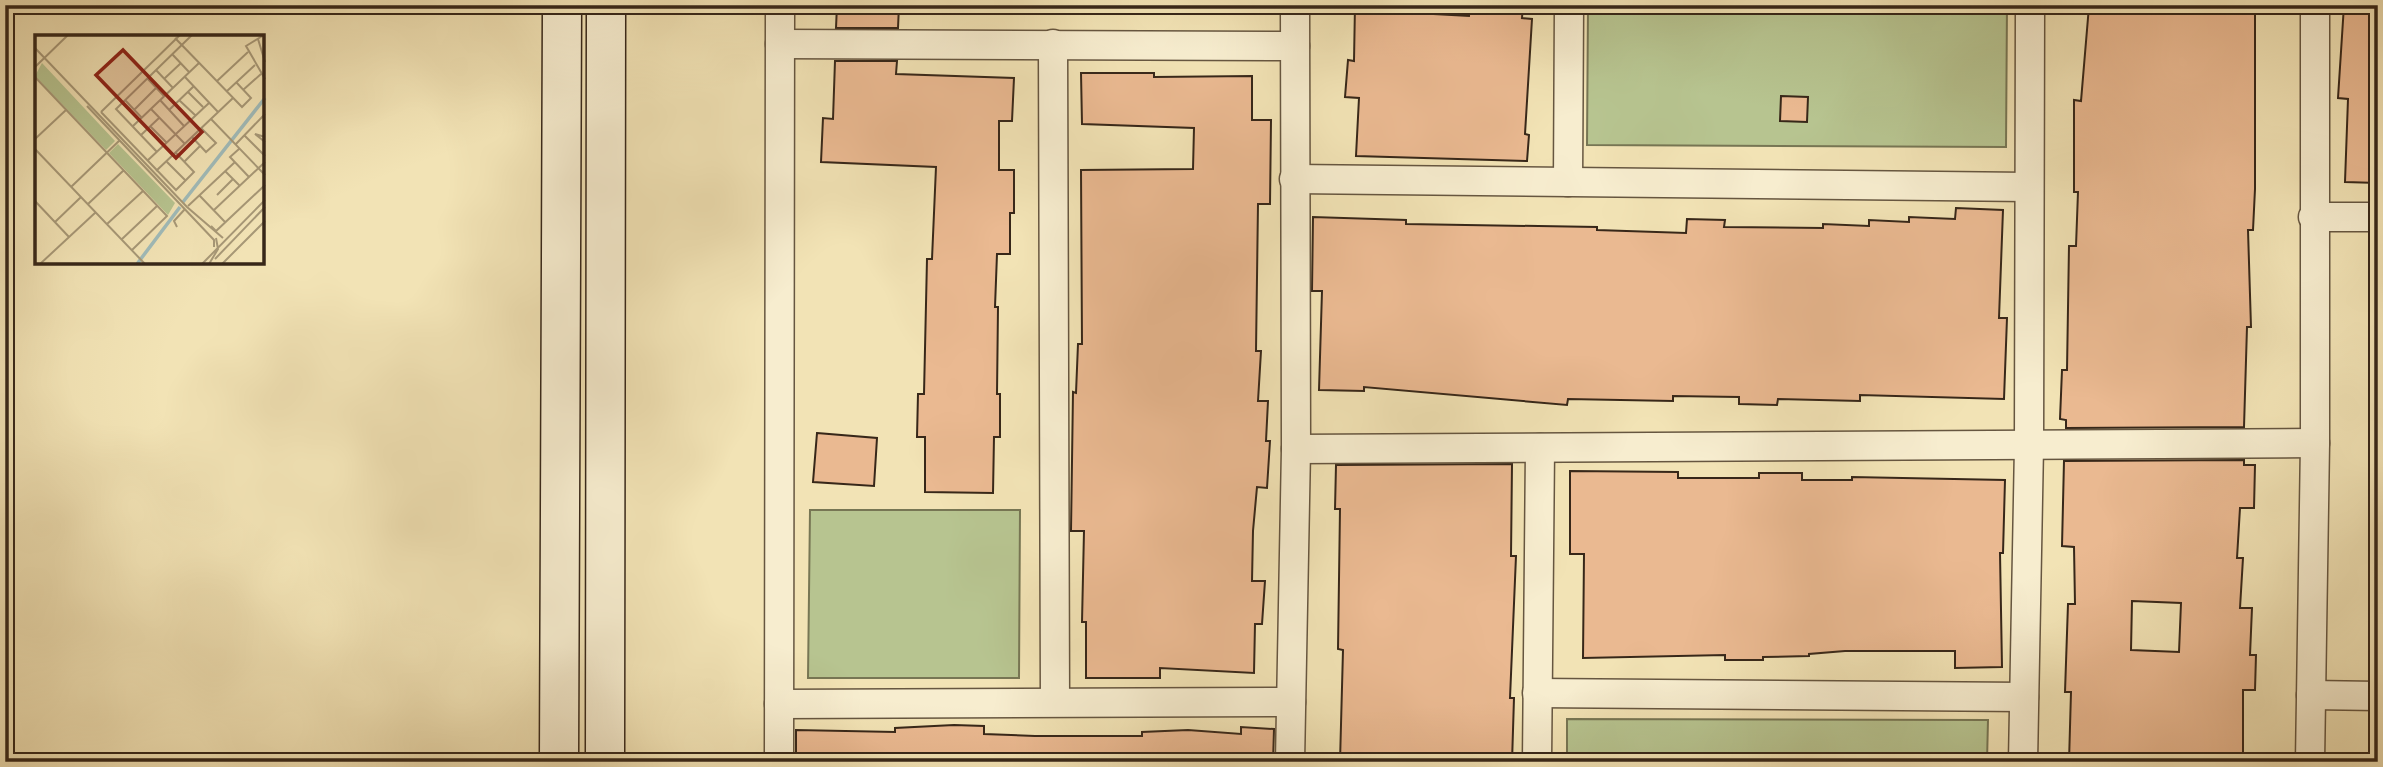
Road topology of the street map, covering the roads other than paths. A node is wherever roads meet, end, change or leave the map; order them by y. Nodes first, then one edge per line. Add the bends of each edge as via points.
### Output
1 (562, 5) edge
2 (606, 5) edge
3 (780, 5) edge
4 (1295, 5) edge
5 (1569, 5) edge
6 (2029, 5) edge
7 (2315, 5) edge
8 (780, 44) junction
9 (1053, 44) junction
10 (1295, 46) junction
11 (1294, 179) junction
12 (1568, 181) junction
13 (2028, 187) junction
14 (2378, 217) edge
15 (2314, 218) junction
16 (2315, 443) junction
17 (2029, 446) junction
18 (1540, 448) junction
19 (1296, 449) junction
20 (1537, 693) junction
21 (2311, 695) junction
22 (2378, 696) edge
23 (2024, 697) junction
24 (1055, 702) junction
25 (1291, 702) junction
26 (779, 704) junction
27 (559, 762) edge
28 (605, 762) edge
29 (779, 762) edge
30 (1290, 762) edge
31 (1537, 762) edge
32 (2023, 762) edge
33 (2310, 762) edge

1 - 27 street
2 - 28 street
3 - 8 street
4 - 10 street
5 - 12 street
6 - 13 street
7 - 15 street
8 - 9 street
8 - 26 street
9 - 10 street
9 - 24 street
10 - 11 street
11 - 12 street
11 - 19 street
12 - 13 street
13 - 17 street
14 - 15 street
15 - 16 street
16 - 17 street
16 - 21 street
17 - 18 street
17 - 23 street
18 - 19 street
18 - 20 street
19 - 25 street
20 - 23 street
20 - 31 street
21 - 22 street
21 - 33 street
23 - 32 street
24 - 25 street
24 - 26 street
25 - 30 street
26 - 29 street

